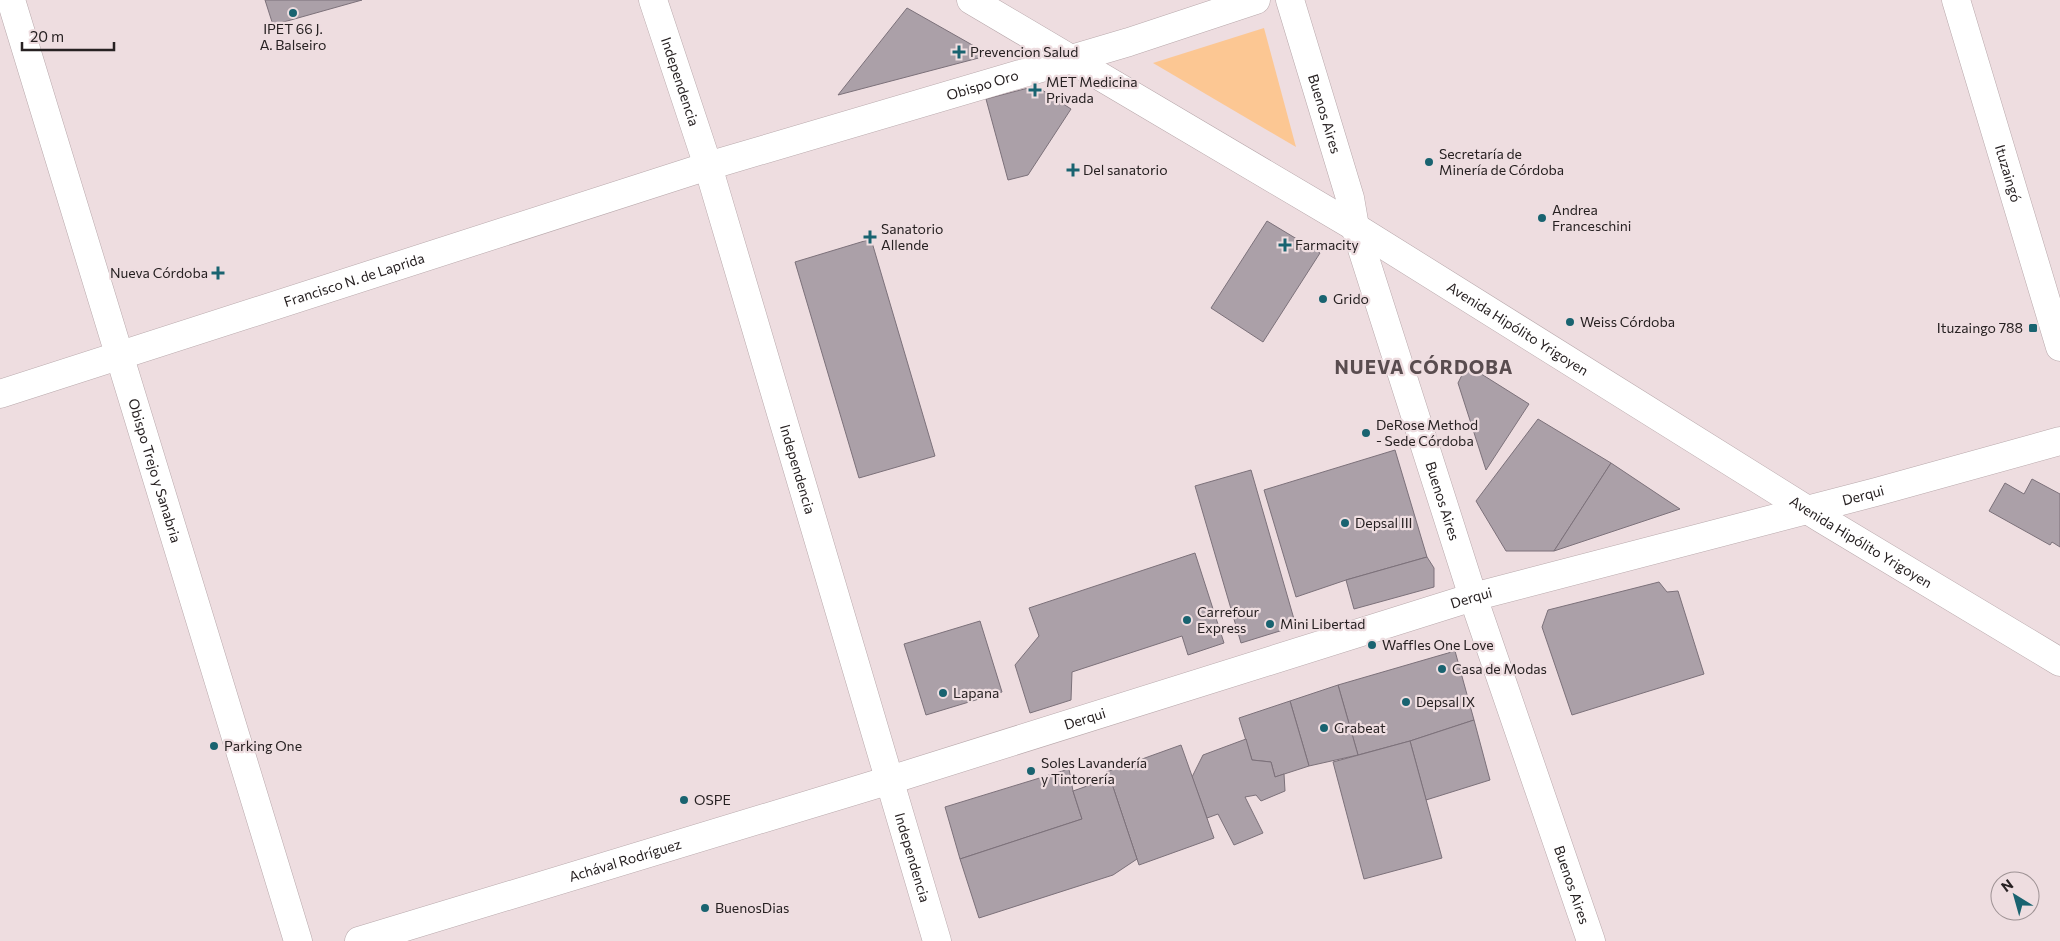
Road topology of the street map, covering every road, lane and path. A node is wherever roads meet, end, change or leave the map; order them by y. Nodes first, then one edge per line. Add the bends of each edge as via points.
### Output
1 (11, 0) edge
2 (653, 0) edge
3 (972, 0) edge
4 (1256, 0) edge
5 (1290, 0) edge
6 (1956, 0) edge
7 (1071, 59) junction
8 (708, 166) junction
9 (1356, 227) junction
10 (2060, 347) edge
11 (119, 354) junction
12 (0, 394) edge
13 (2060, 441) edge
14 (1808, 510) junction
15 (1473, 597) junction
16 (2060, 662) edge
17 (890, 780) junction
18 (298, 941) edge
19 (359, 941) edge
20 (937, 941) edge
21 (1591, 941) edge

1 - 11 street, Obispo Trejo y Sanabria
2 - 8 street, Independencia
3 - 7 street, Avenida Hipólito Yrigoyen
4 - 7 street, Obispo Oro
5 - 9 street, Buenos Aires
6 - 10 street, Ituzaingó
7 - 8 street, Obispo Oro
7 - 9 street, Avenida Hipólito Yrigoyen
8 - 11 street, Francisco N. de Laprida
8 - 17 street, Independencia
9 - 14 street, Avenida Hipólito Yrigoyen
9 - 15 street, Buenos Aires
11 - 12 street, Francisco N. de Laprida
11 - 18 street, Obispo Trejo y Sanabria
13 - 14 street, Derqui
14 - 15 street, Derqui
14 - 16 street, Avenida Hipólito Yrigoyen
15 - 17 street, Derqui
15 - 21 street, Buenos Aires
17 - 19 street, Achával Rodríguez
17 - 20 street, Independencia

